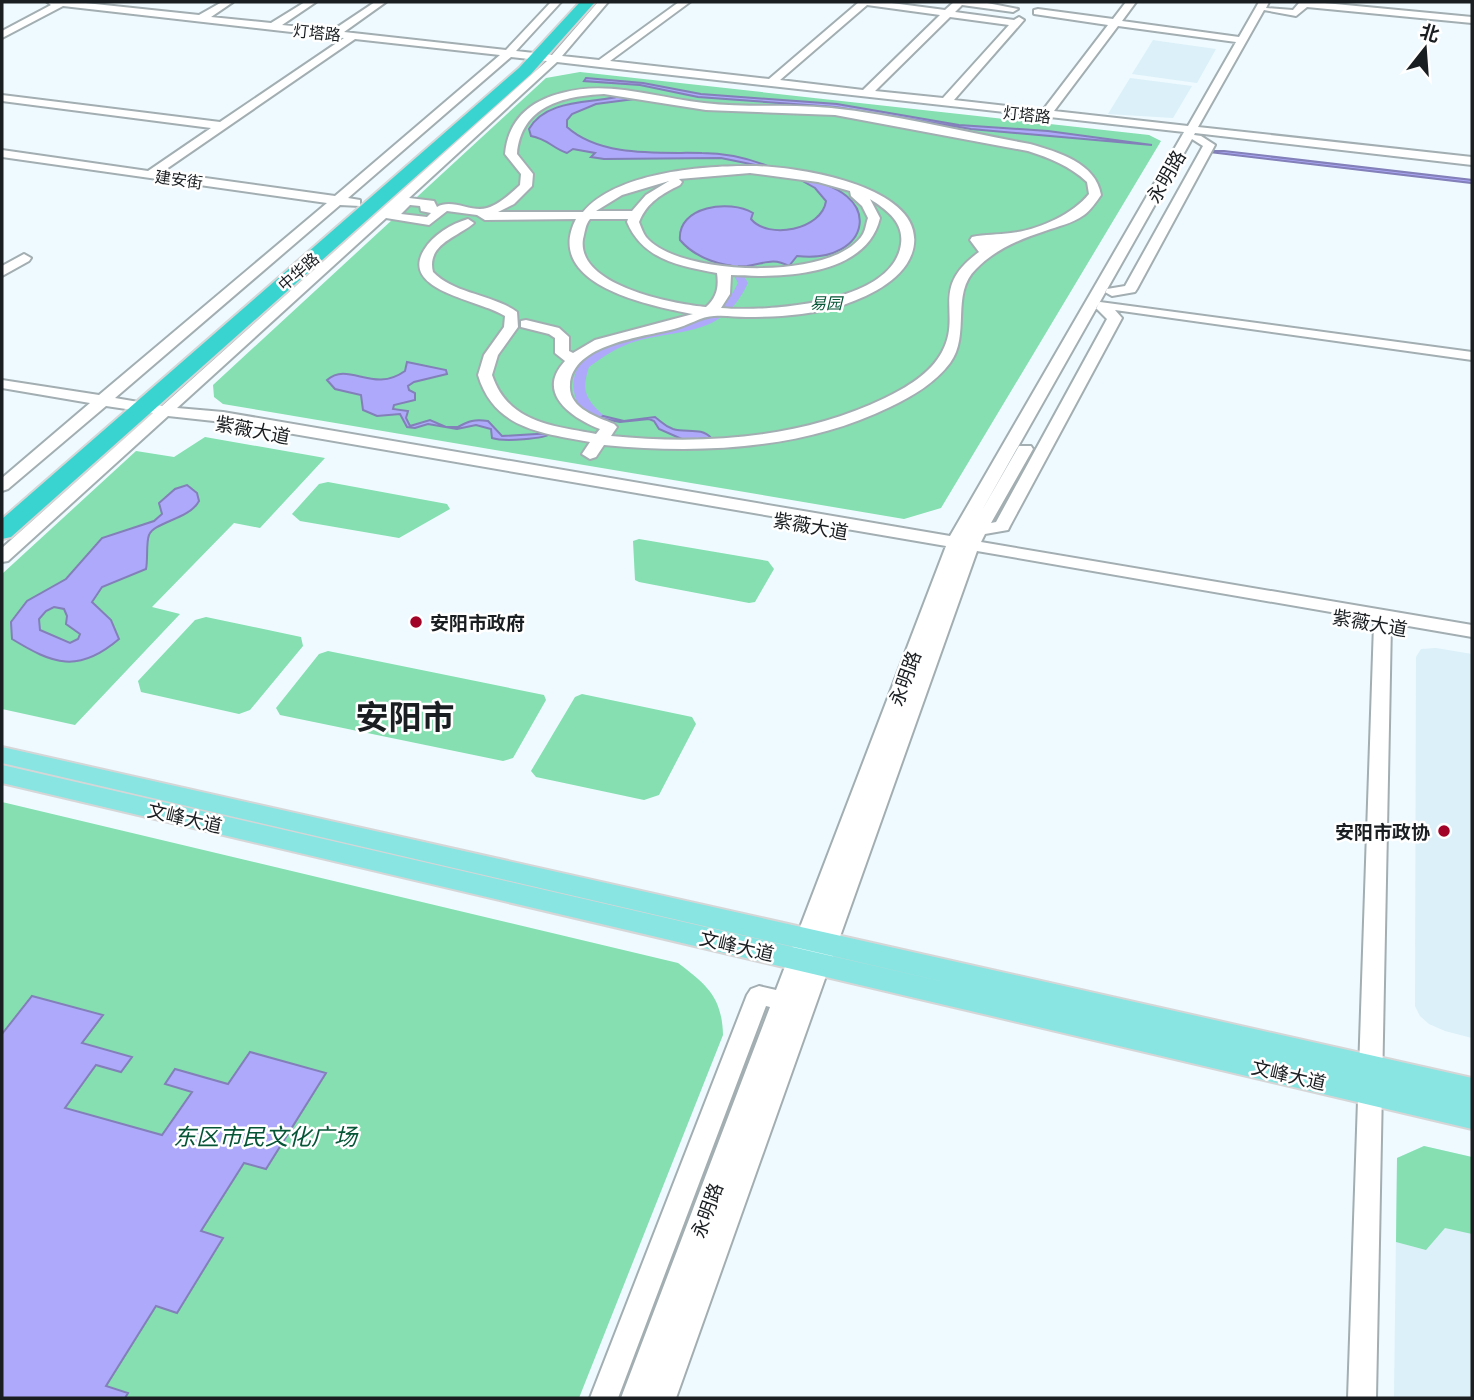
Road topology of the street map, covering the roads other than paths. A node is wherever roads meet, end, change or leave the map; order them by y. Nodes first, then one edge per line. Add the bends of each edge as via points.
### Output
1 (59, 2) edge
2 (228, 2) edge
3 (310, 2) edge
4 (381, 2) edge
5 (556, 2) edge
6 (572, 2) edge
7 (587, 2) edge
8 (603, 2) edge
9 (685, 2) edge
10 (864, 2) edge
11 (960, 2) edge
12 (1131, 2) edge
13 (1264, 4) edge
14 (1036, 7) edge
15 (946, 14) junction
16 (200, 19) junction
17 (1472, 20) edge
18 (1021, 21) junction
19 (272, 27) junction
20 (1111, 27) junction
21 (334, 34) junction
22 (2, 35) edge
23 (353, 36) junction
24 (1242, 40) junction
25 (532, 57) junction
26 (582, 62) junction
27 (600, 64) junction
28 (772, 82) junction
29 (866, 93) junction
30 (2, 98) edge
31 (946, 102) junction
32 (1046, 113) junction
33 (224, 126) junction
34 (1196, 133) junction
35 (2, 154) edge
36 (1472, 163) edge
37 (721, 170) junction
38 (150, 175) junction
39 (832, 181) junction
40 (347, 202) junction
41 (440, 211) junction
42 (584, 218) junction
43 (635, 218) junction
44 (478, 219) junction
45 (429, 221) junction
46 (24, 258) dead end
47 (733, 271) junction
48 (2, 272) edge
49 (1107, 301) junction
50 (709, 312) junction
51 (526, 324) dead end
52 (1472, 354) edge
53 (575, 360) junction
54 (2, 384) edge
55 (102, 401) junction
56 (133, 406) junction
57 (164, 411) junction
58 (600, 441) junction
59 (590, 454) dead end
60 (2, 486) edge
61 (2, 509) edge
62 (2, 532) edge
63 (965, 544) junction
64 (2, 557) edge
65 (1383, 624) junction
66 (1472, 631) edge
67 (1472, 639) edge
68 (2, 755) edge
69 (2, 774) edge
70 (812, 951) junction
71 (783, 1001) junction
72 (1371, 1080) junction
73 (1472, 1091) edge
74 (1472, 1116) edge
75 (653, 1396) edge
76 (604, 1398) edge
77 (1362, 1398) edge

1 - 16 street, 灯塔路
1 - 22 street
2 - 16 street
3 - 19 street
4 - 21 street
5 - 25 street
6 - 25 highway, 中华路
7 - 25 highway, 中华路
8 - 25 street
9 - 27 street
10 - 15 street
10 - 28 street
11 - 15 street
11 - 18 street via 1016,8 1006,15
12 - 20 street
13 - 17 street via 1296,13 1307,4
13 - 24 street, 永明路
13 - 34 street, 永明路
14 - 18 street via 1035,18
14 - 20 street
15 - 18 street
15 - 29 street
16 - 19 street, 灯塔路
18 - 20 street
18 - 31 street
19 - 21 street, 灯塔路
20 - 24 street
20 - 32 street
21 - 23 street, 灯塔路
23 - 25 street, 灯塔路
23 - 33 street
24 - 34 street, 永明路
25 - 26 street, 灯塔路
25 - 40 highway, 中华路
25 - 56 highway, 中华路
25 - 57 street
26 - 27 street, 灯塔路
26 - 34 street, 灯塔路
27 - 28 street, 灯塔路
28 - 29 street, 灯塔路
29 - 31 street, 灯塔路
30 - 33 street
31 - 32 street, 灯塔路
32 - 34 street, 灯塔路
33 - 38 street
34 - 36 street, 灯塔路
34 - 49 street, 永明路
34 - 63 street, 永明路
35 - 38 street, 建安街
37 - 39 street via 782,171
37 - 42 street via 682,173 635,185 595,206
37 - 43 street via 676,182 650,196
38 - 40 street, 建安街
39 - 47 street via 868,204 874,218 869,236 844,254 806,268
39 - 50 street via 863,192 904,218 909,230 907,253 890,274 855,295 804,309
40 - 55 street
40 - 56 highway, 中华路
41 - 44 street via 444,207
41 - 45 street
41 - 45 street via 425,208 430,204 407,201 391,216
42 - 43 street
42 - 44 street
42 - 50 street via 576,242 579,258 603,282 657,304
43 - 47 street via 641,239 661,253
44 - 45 street
44 - 58 street via 432,246 424,270 430,280 496,304 512,315 511,327 491,355 485,375 499,405 547,429
44 - 58 street via 526,186 527,174 511,154 511,139 521,119 554,98 613,90 691,106 808,109 947,132 1059,157 1093,181 1095,195 1080,212 1019,236 977,240 987,254 962,275 955,297 953,345 936,370 900,397 824,426 731,444
46 - 48 street
47 - 50 street via 723,298
49 - 52 street
49 - 63 street, 永明路
50 - 53 street via 611,340
51 - 53 street via 554,331 562,337 562,353
53 - 58 street via 562,388 568,405 609,427
54 - 55 street, 紫薇大道
55 - 56 street, 紫薇大道
55 - 60 street
56 - 57 street, 紫薇大道
56 - 61 highway, 中华路
56 - 62 highway, 中华路
57 - 63 street, 紫薇大道
57 - 64 street
58 - 59 street
63 - 65 street, 紫薇大道
63 - 66 street, 紫薇大道
63 - 70 street, 永明路
65 - 67 street, 紫薇大道
65 - 72 street
68 - 70 main road, 文峰大道
69 - 70 main road, 文峰大道
70 - 71 street, 永明路
70 - 72 main road, 文峰大道
70 - 75 street, 永明路
71 - 75 street, 永明路
71 - 76 street via 760,995
72 - 73 main road, 文峰大道
72 - 74 main road, 文峰大道
72 - 77 street

